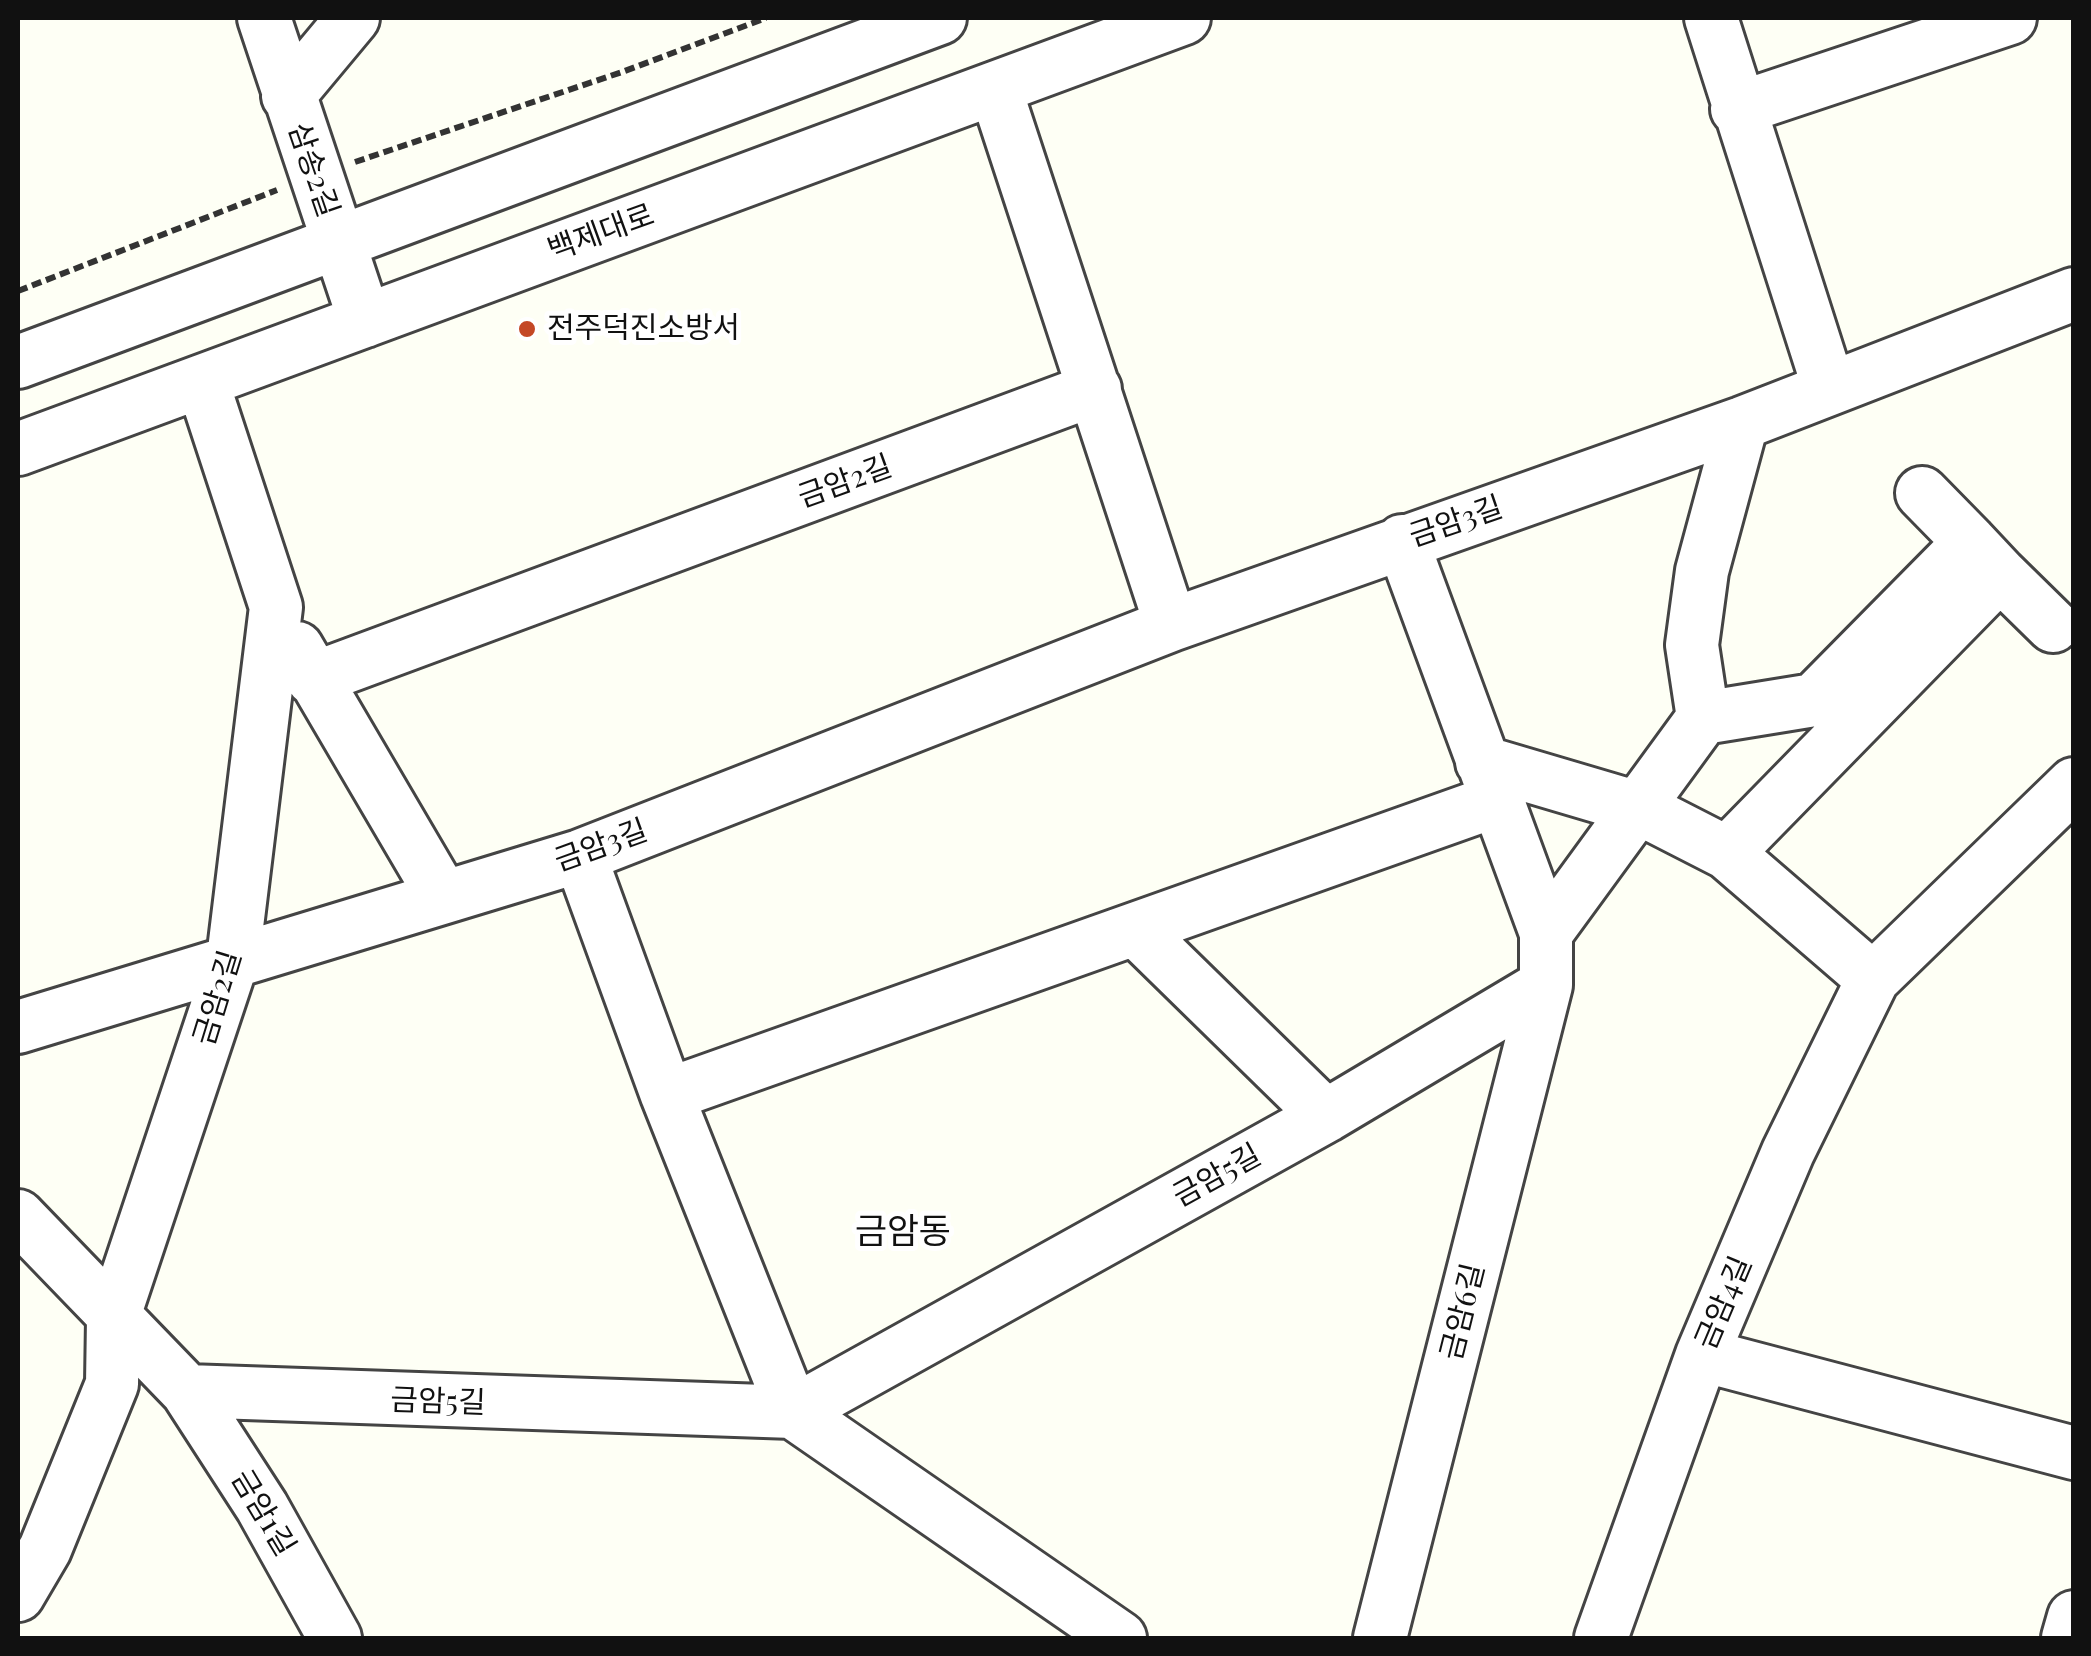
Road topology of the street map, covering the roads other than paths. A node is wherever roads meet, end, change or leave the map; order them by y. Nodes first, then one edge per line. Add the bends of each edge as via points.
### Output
1 (264, 18) edge
2 (354, 18) edge
3 (934, 18) edge
4 (1184, 18) edge
5 (1711, 18) edge
6 (2010, 18) edge
7 (995, 88) junction
8 (288, 96) junction
9 (1737, 109) junction
10 (338, 244) junction
11 (2074, 294) edge
12 (365, 321) junction
13 (18, 362) edge
14 (202, 381) junction
15 (1830, 388) junction
16 (1095, 389) junction
17 (1742, 424) junction
18 (18, 449) edge
19 (1922, 493) dead end
20 (1402, 541) junction
21 (1985, 558) junction
22 (276, 607) junction
23 (1171, 625) junction
24 (2053, 626) dead end
25 (313, 679) junction
26 (1703, 718) junction
27 (1490, 781) junction
28 (2074, 784) edge
29 (1640, 809) junction
30 (1727, 854) junction
31 (580, 856) junction
32 (443, 897) junction
33 (1137, 931) junction
34 (1546, 933) junction
35 (233, 959) junction
36 (1873, 979) junction
37 (1546, 985) junction
38 (18, 1027) edge
39 (667, 1095) junction
40 (1326, 1116) junction
41 (18, 1216) edge
42 (112, 1318) junction
43 (1702, 1355) junction
44 (187, 1391) junction
45 (793, 1412) junction
46 (2074, 1453) edge
47 (18, 1595) edge
48 (2074, 1618) edge
49 (335, 1638) edge
50 (1120, 1638) edge
51 (1380, 1638) edge
52 (1601, 1638) edge
53 (2068, 1638) edge

1 - 8 street, 삼송2길
2 - 8 street
3 - 10 street
4 - 7 street, 백제대로
5 - 9 street
6 - 9 street
7 - 12 street, 백제대로
7 - 16 street
8 - 10 street, 삼송2길
9 - 15 street
10 - 12 street, 삼송2길
10 - 13 street
11 - 15 street, 금암3길
12 - 14 street, 백제대로
14 - 18 street, 백제대로
14 - 22 street, 금암2길
15 - 17 street, 금암3길
16 - 23 street
16 - 25 street, 금암2길
17 - 20 street, 금암3길
17 - 26 street via 1702,571 1692,645
19 - 21 street
20 - 23 street, 금암3길
20 - 27 street, 금암6길
21 - 24 street
21 - 26 street via 1814,700
21 - 30 street
22 - 25 street
22 - 35 street, 금암2길
23 - 31 street, 금암3길
25 - 32 street
26 - 29 street
27 - 29 street
27 - 33 street
27 - 34 street, 금암6길
28 - 36 street, 금암4길
29 - 30 street
29 - 34 street
30 - 36 street
31 - 32 street, 금암3길
31 - 39 street
32 - 35 street, 금암3길
33 - 39 street
33 - 40 street
34 - 37 street, 금암6길
35 - 38 street, 금암3길
35 - 42 street, 금암2길
36 - 43 street, 금암4길 via 1788,1152
37 - 40 street
37 - 51 street, 금암6길
39 - 45 street
40 - 45 street, 금암5길
41 - 42 street
42 - 44 street
42 - 47 street, 금암2길 via 112,1384 45,1548
43 - 46 street
43 - 52 street, 금암4길
44 - 45 street, 금암5길
44 - 49 street, 금암1길
45 - 50 street
48 - 53 street

